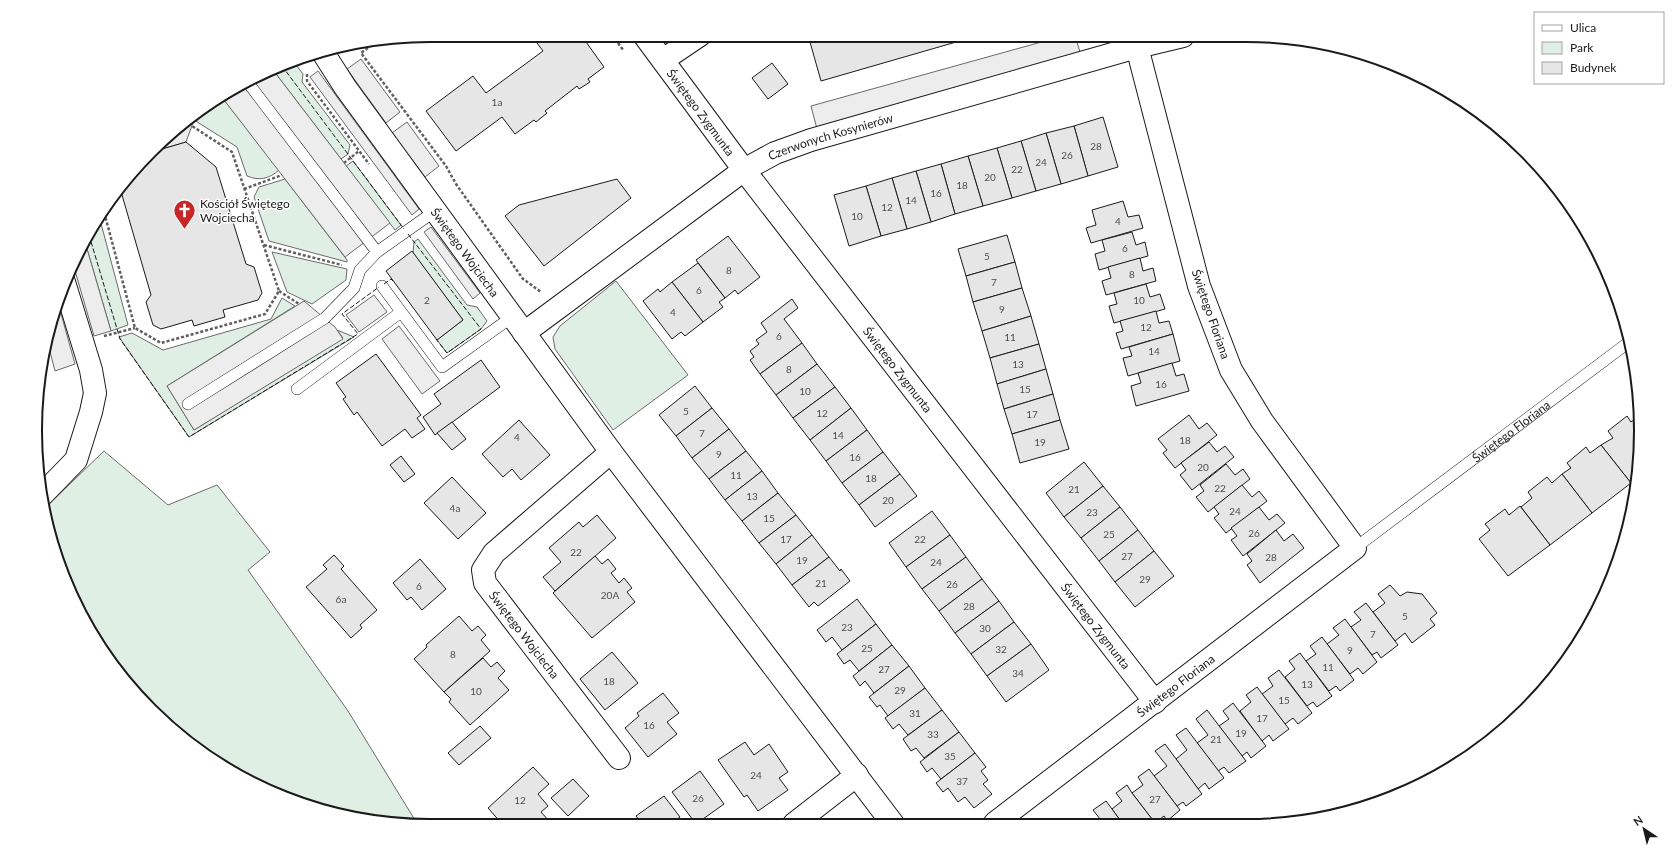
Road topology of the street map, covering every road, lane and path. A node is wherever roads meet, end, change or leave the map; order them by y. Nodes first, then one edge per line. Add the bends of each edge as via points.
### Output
1 (617, 42) edge
2 (649, 42) edge
3 (690, 42) edge
4 (1158, 42) edge
5 (369, 47) edge
6 (1137, 47) junction
7 (625, 52) dead end
8 (326, 56) edge
9 (663, 60) junction
10 (251, 86) edge
11 (192, 126) dead end
12 (744, 170) junction
13 (282, 175) dead end
14 (244, 189) junction
15 (434, 211) junction
16 (106, 216) edge
17 (263, 245) junction
18 (377, 252) junction
19 (360, 270) junction
20 (382, 286) dead end
21 (547, 288) dead end
22 (279, 291) junction
23 (68, 294) edge
24 (299, 304) dead end
25 (401, 312) junction
26 (518, 325) junction
27 (135, 328) junction
28 (82, 342) junction
29 (1625, 345) edge
30 (297, 389) dead end
31 (188, 404) dead end
32 (611, 452) junction
33 (46, 490) edge
34 (1355, 548) junction
35 (1155, 702) junction
36 (619, 758) dead end
37 (857, 775) junction
38 (800, 819) edge
39 (889, 819) edge
40 (1002, 819) edge

1 - 7 path
2 - 9 street, Świętego Zygmunta
3 - 9 street
4 - 6 street, Czerwonych Kosynierów
5 - 21 path via 361,53 446,166 523,280 541,292
6 - 12 street, Czerwonych Kosynierów via 811,140 775,153
6 - 34 street, Świętego Floriana via 1199,286 1231,370 1262,421
8 - 15 street, Świętego Wojciecha
9 - 12 street, Świętego Zygmunta
10 - 18 lane
11 - 14 path via 232,152
12 - 26 street, Czerwonych Kosynierów
12 - 35 street, Świętego Zygmunta
13 - 14 path
14 - 17 path
15 - 18 lane
15 - 26 street, Świętego Wojciecha
16 - 27 path
17 - 19 path
17 - 22 path
18 - 19 lane
19 - 31 lane via 354,288 325,318
20 - 25 lane
22 - 24 path
22 - 27 path via 266,314 161,343
23 - 28 street
25 - 26 lane via 442,367
25 - 30 lane
26 - 32 street, Świętego Wojciecha
27 - 28 path
28 - 33 street via 95,393 91,412 76,460
29 - 34 lane, Świętego Floriana
32 - 36 street, Świętego Wojciecha via 494,553 483,570 485,583
32 - 37 street, Świętego Wojciecha
34 - 35 street, Świętego Floriana
35 - 40 street, Świętego Floriana
37 - 38 street
37 - 39 street, Świętego Wojciecha

